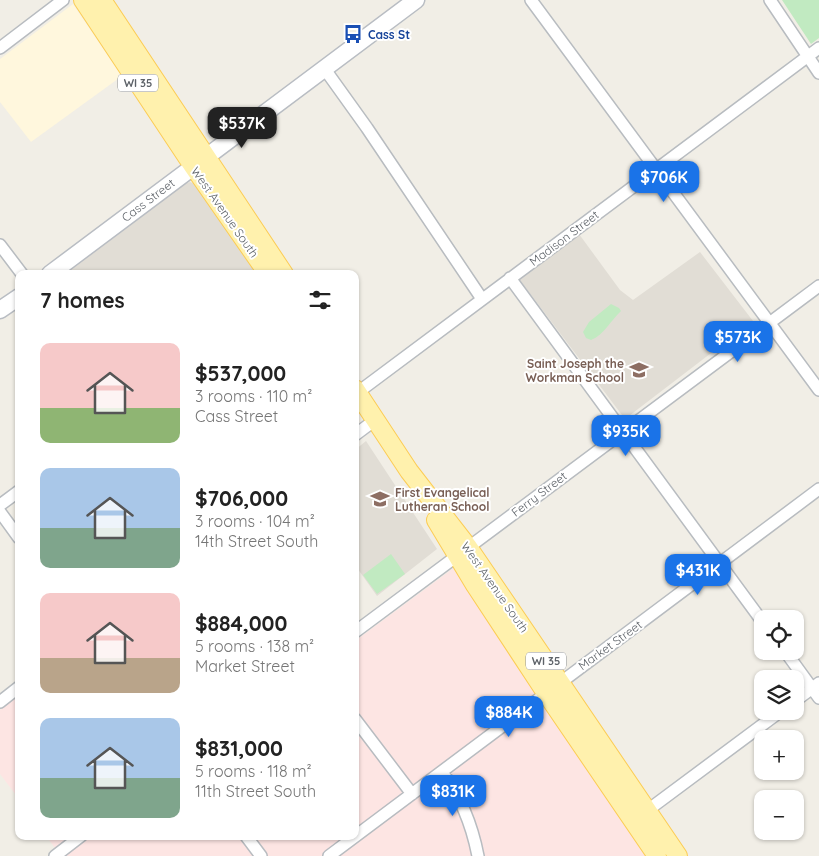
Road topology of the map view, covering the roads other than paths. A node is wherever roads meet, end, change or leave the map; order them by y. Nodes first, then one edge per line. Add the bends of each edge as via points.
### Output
1 (62, 0) edge
2 (83, 0) edge
3 (102, 0) edge
4 (416, 0) edge
5 (531, 0) edge
6 (770, 0) edge
7 (0, 48) edge
8 (819, 48) edge
9 (808, 56) junction
10 (324, 68) junction
11 (819, 73) edge
12 (200, 161) junction
13 (655, 170) junction
14 (0, 246) edge
15 (19, 270) edge
16 (55, 270) edge
17 (266, 270) edge
18 (281, 270) edge
19 (510, 278) junction
20 (819, 286) edge
21 (15, 299) edge
22 (482, 299) junction
23 (0, 310) edge
24 (770, 323) junction
25 (359, 389) edge
26 (819, 390) edge
27 (359, 396) edge
28 (375, 420) junction
29 (624, 431) junction
30 (359, 432) edge
31 (819, 488) edge
32 (15, 494) edge
33 (0, 505) edge
34 (0, 512) edge
35 (15, 533) edge
36 (462, 551) junction
37 (720, 563) junction
38 (754, 610) edge
39 (359, 629) edge
40 (792, 660) edge
41 (560, 682) junction
42 (15, 690) edge
43 (817, 690) edge
44 (546, 693) junction
45 (804, 696) edge
46 (0, 702) edge
47 (769, 720) edge
48 (359, 724) edge
49 (442, 772) junction
50 (412, 794) junction
51 (648, 810) junction
52 (359, 834) edge
53 (76, 840) edge
54 (249, 840) edge
55 (350, 840) edge
56 (55, 856) edge
57 (261, 856) edge
58 (329, 856) edge
59 (478, 856) edge
60 (657, 856) edge
61 (678, 856) edge

1 - 7 street
2 - 12 main road, West Avenue South / WI 35
3 - 12 main road, West Avenue South / WI 35
4 - 10 street, Cass Street
5 - 13 street
6 - 9 street
8 - 9 street, Madison Street
9 - 11 street
9 - 13 street, Madison Street
10 - 12 street, Cass Street
10 - 22 street
12 - 16 street, Cass Street
12 - 17 main road, West Avenue South / WI 35
12 - 18 main road, West Avenue South / WI 35
13 - 19 street, Madison Street
13 - 24 street
14 - 15 street
19 - 22 street, Madison Street
19 - 29 street
20 - 24 street, Ferry Street
21 - 23 street
22 - 25 street, Madison Street
24 - 26 street
24 - 29 street, Ferry Street
27 - 28 main road, West Avenue South / WI 35
28 - 30 street
28 - 36 main road, West Avenue South / WI 35
29 - 36 street, Ferry Street
29 - 37 street
31 - 37 street, Market Street
32 - 33 street
34 - 35 street
36 - 39 street, Ferry Street
36 - 41 main road, West Avenue South / WI 35
36 - 44 main road, West Avenue South / WI 35
37 - 38 street
37 - 41 street, Market Street
40 - 43 street
41 - 44 street, Market Street
41 - 51 main road, West Avenue South / WI 35
42 - 46 street
43 - 45 street
44 - 49 street, Market Street
44 - 60 main road, West Avenue South / WI 35
47 - 51 street
48 - 50 street
49 - 50 street, Market Street
49 - 59 street via 463,808
50 - 52 street, Market Street
51 - 61 main road, West Avenue South / WI 35
53 - 56 street
54 - 57 street
55 - 58 street, Market Street

